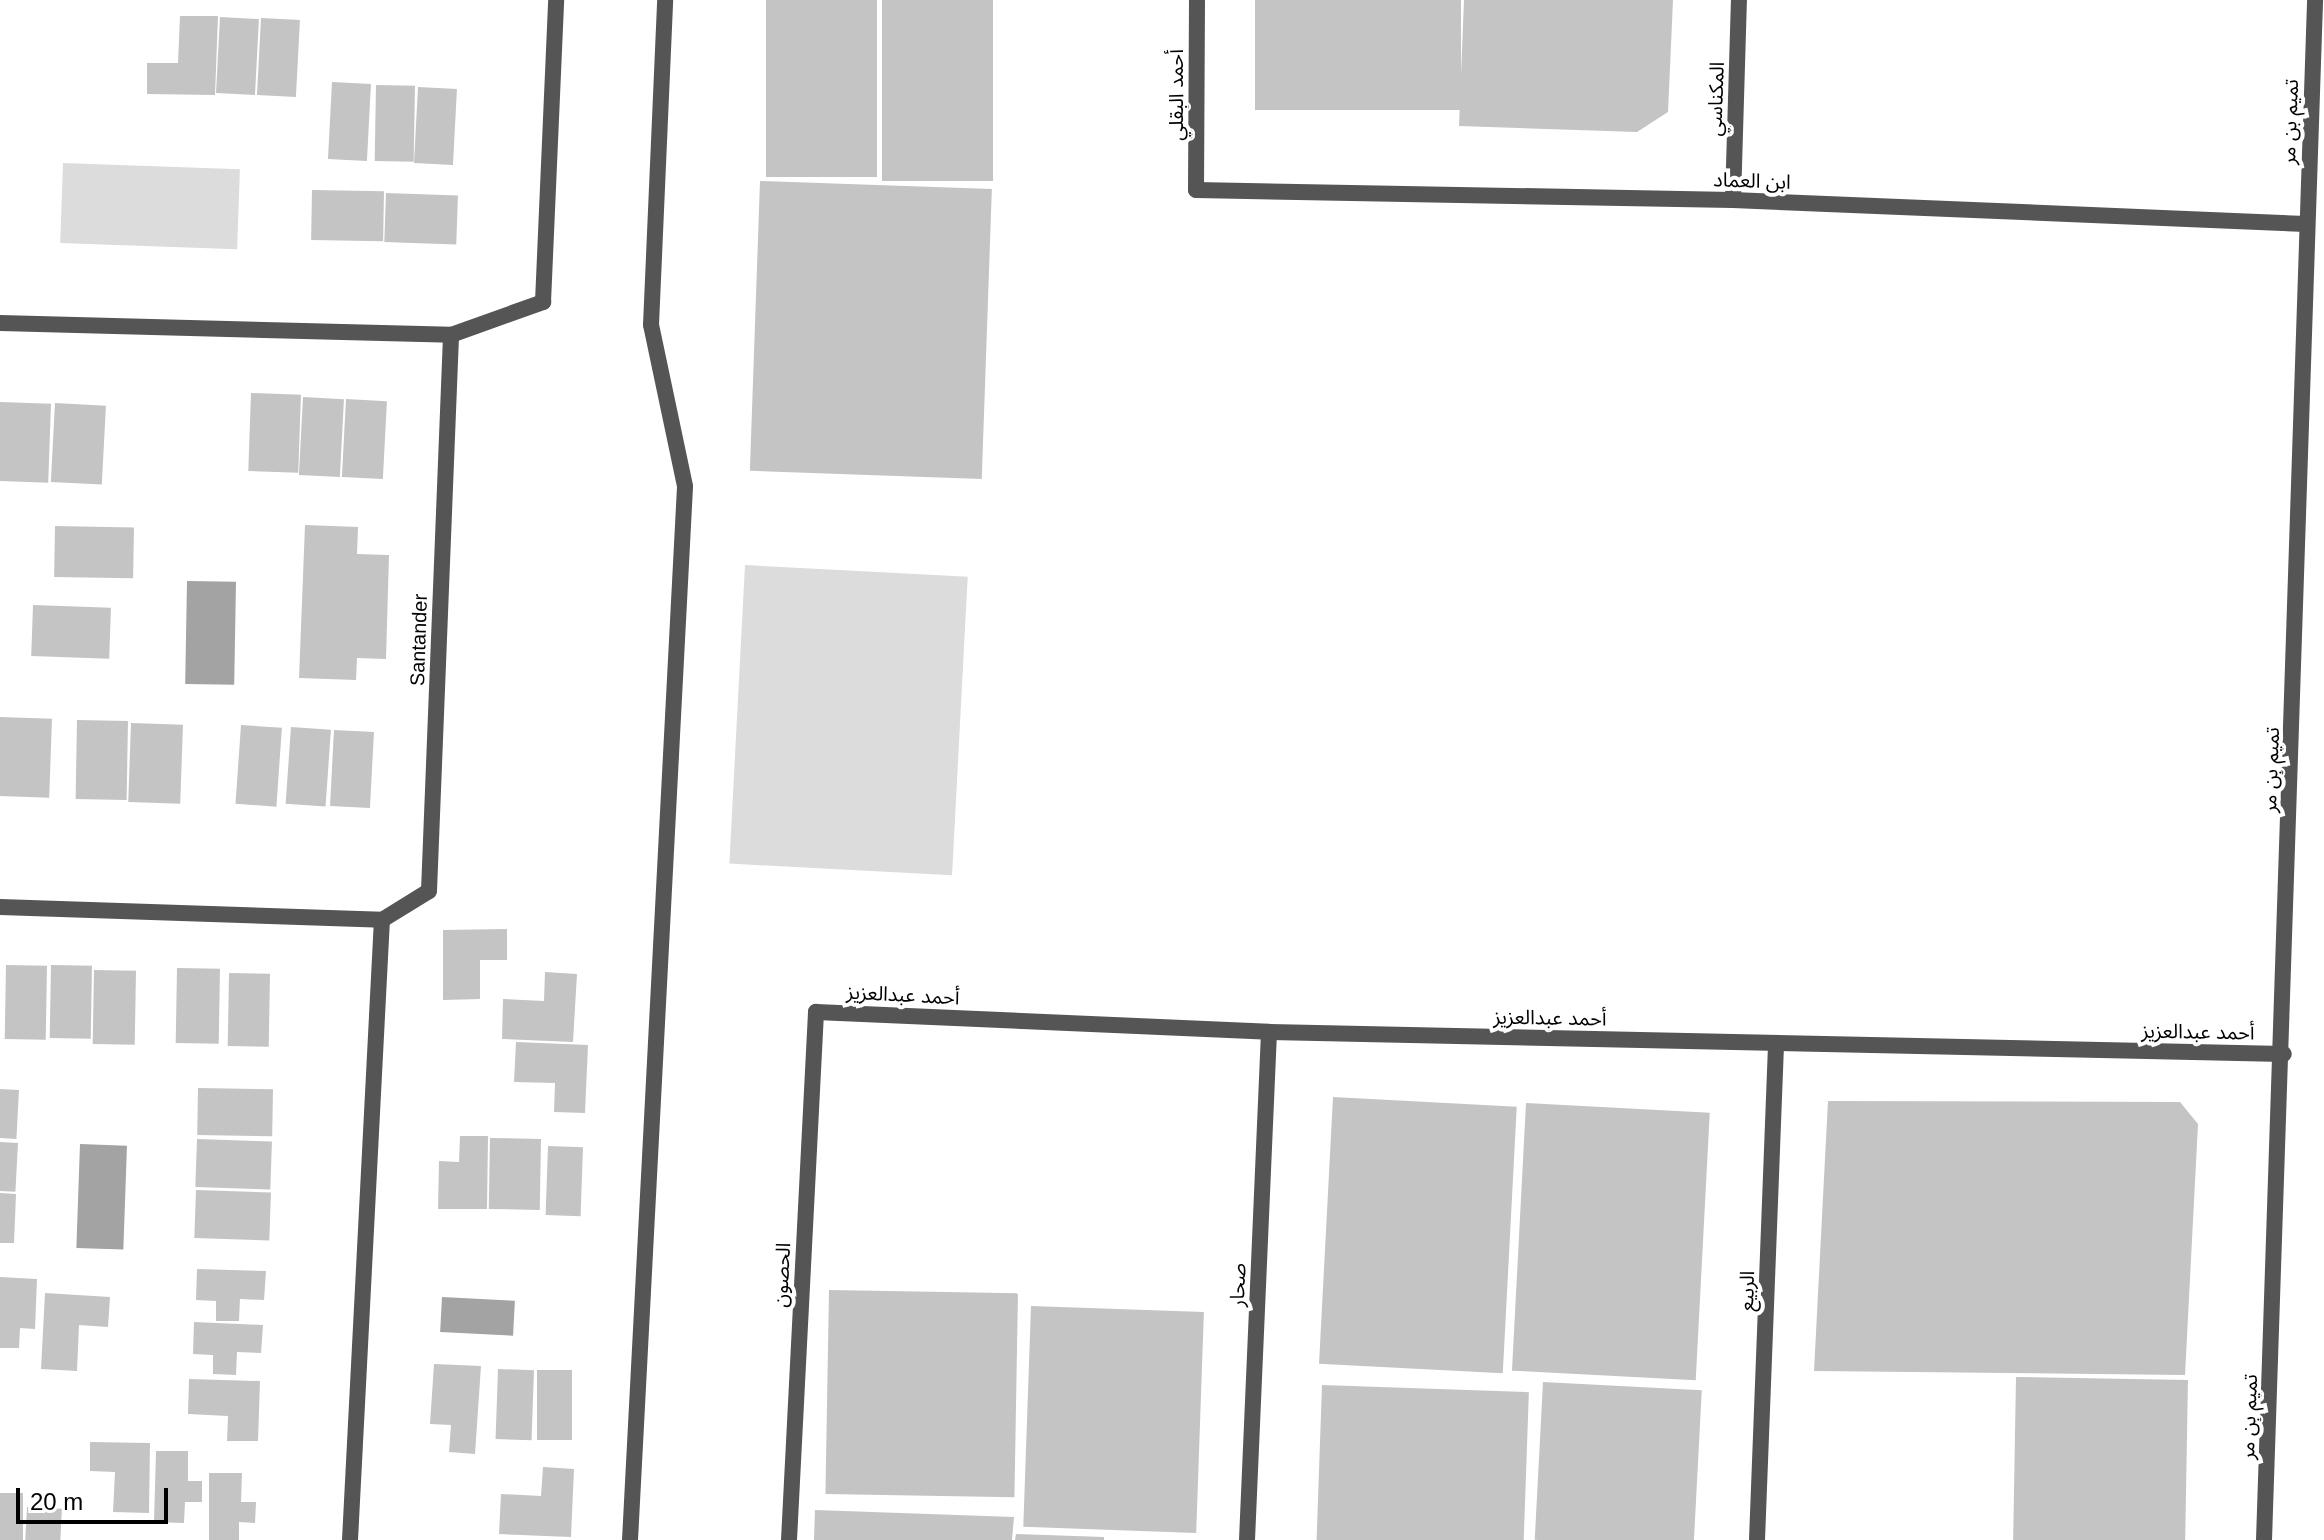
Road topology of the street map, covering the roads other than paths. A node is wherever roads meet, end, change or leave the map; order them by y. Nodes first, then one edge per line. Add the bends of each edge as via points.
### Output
1 (556, 0) edge
2 (665, 0) edge
3 (1197, 0) edge
4 (1739, 0) edge
5 (2315, 0) edge
6 (1196, 190) joint
7 (1733, 200) junction
8 (2306, 224) junction
9 (0, 323) edge
10 (451, 335) junction
11 (0, 907) edge
12 (382, 920) junction
13 (816, 1012) joint
14 (1269, 1032) junction
15 (1776, 1043) junction
16 (2284, 1054) junction
17 (350, 1540) edge
18 (630, 1540) edge
19 (789, 1540) edge
20 (1247, 1540) edge
21 (1757, 1540) edge
22 (2264, 1540) edge

1 - 10 street via 543,302
2 - 18 street via 651,325 685,486
3 - 6 street, أحمد البقلي
4 - 7 street, المكناسي
5 - 8 street, تميم بن مر
6 - 7 street, ابن العماد
7 - 8 street, ابن العماد
8 - 16 street, تميم بن مر
9 - 10 street
10 - 12 street, Santander via 429,891
11 - 12 street
12 - 17 street
13 - 14 street, أحمد عبدالعزيز
13 - 19 street, الحصون
14 - 15 street, أحمد عبدالعزيز
14 - 20 street, صحار
15 - 16 street, أحمد عبدالعزيز
15 - 21 street, الربيع
16 - 22 street, تميم بن مر

